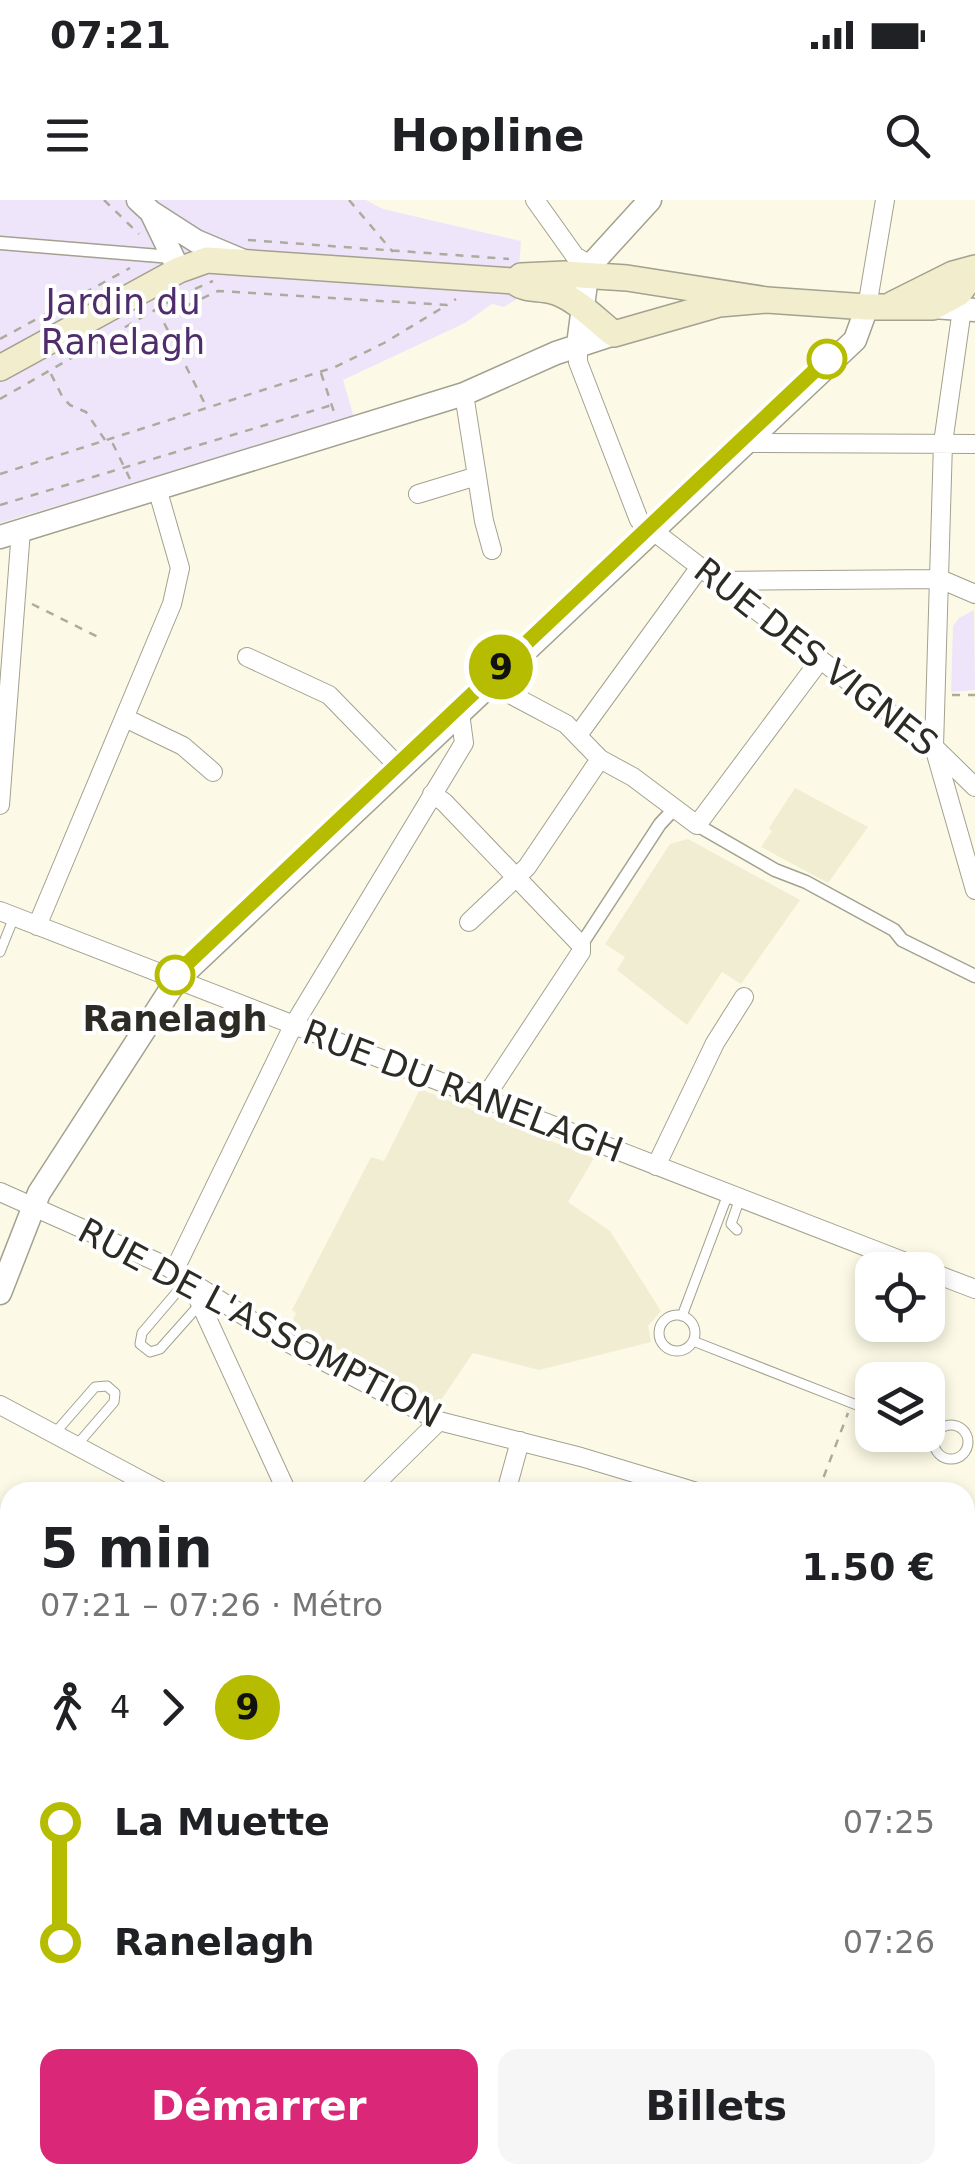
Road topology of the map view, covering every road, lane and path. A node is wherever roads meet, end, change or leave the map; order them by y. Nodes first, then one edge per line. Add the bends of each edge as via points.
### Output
1 (104, 200) edge
2 (348, 200) edge
3 (536, 200) edge
4 (650, 200) edge
5 (885, 200) edge
6 (145, 206) edge
7 (0, 243) edge
8 (240, 260) junction
9 (137, 265) dead end
10 (510, 270) junction
11 (589, 270) junction
12 (181, 271) junction
13 (975, 272) edge
14 (152, 298) dead end
15 (458, 298) dead end
16 (767, 300) junction
17 (447, 305) junction
18 (876, 308) junction
19 (933, 308) junction
20 (157, 309) junction
21 (583, 310) junction
22 (968, 310) edge
23 (614, 334) junction
24 (0, 339) edge
25 (578, 345) junction
26 (0, 368) edge
27 (50, 372) junction
28 (320, 372) junction
29 (464, 394) junction
30 (0, 398) edge
31 (332, 405) junction
32 (206, 406) junction
33 (341, 431) junction
34 (105, 440) junction
35 (746, 443) junction
36 (943, 443) junction
37 (975, 444) edge
38 (123, 467) junction
39 (0, 474) edge
40 (477, 476) junction
41 (147, 491) junction
42 (418, 494) dead end
43 (0, 505) edge
44 (653, 532) junction
45 (10, 534) edge
46 (492, 550) dead end
47 (700, 567) junction
48 (940, 578) junction
49 (719, 581) junction
50 (975, 594) edge
51 (17, 596) junction
52 (98, 637) dead end
53 (247, 657) dead end
54 (820, 660) junction
55 (491, 684) junction
56 (948, 695) dead end
57 (975, 695) edge
58 (460, 714) junction
59 (125, 718) junction
60 (578, 736) junction
61 (934, 747) junction
62 (600, 759) junction
63 (401, 770) junction
64 (213, 772) dead end
65 (975, 786) edge
66 (432, 794) junction
67 (0, 806) edge
68 (675, 808) junction
69 (697, 825) junction
70 (516, 878) junction
71 (975, 890) edge
72 (7, 914) edge
73 (469, 922) dead end
74 (37, 926) junction
75 (581, 945) junction
76 (0, 952) edge
77 (975, 976) edge
78 (176, 981) junction
79 (744, 997) dead end
80 (293, 1026) junction
81 (484, 1099) junction
82 (656, 1166) junction
83 (0, 1192) edge
84 (734, 1196) junction
85 (32, 1206) junction
86 (736, 1230) dead end
87 (880, 1252) edge
88 (181, 1275) junction
89 (945, 1277) edge
90 (975, 1289) edge
91 (0, 1294) edge
92 (200, 1304) junction
93 (682, 1316) junction
94 (694, 1341) junction
95 (852, 1403) junction
96 (855, 1404) edge
97 (0, 1405) edge
98 (975, 1419) edge
99 (440, 1422) junction
100 (945, 1426) edge
101 (963, 1430) junction
102 (54, 1434) junction
103 (520, 1441) junction
104 (76, 1446) junction
105 (936, 1452) edge
106 (144, 1482) edge
107 (282, 1482) edge
108 (377, 1482) edge
109 (509, 1482) edge
110 (662, 1482) edge
111 (822, 1482) edge

1 - 12 path
2 - 10 path via 392,250
3 - 11 street
4 - 11 street
5 - 18 street
6 - 8 street via 196,241
6 - 12 street
7 - 12 street
8 - 10 main road
8 - 12 main road
9 - 24 path
10 - 11 main road
10 - 21 main road via 524,289 552,291
11 - 16 main road
11 - 21 street
12 - 17 path via 184,307 218,290
12 - 20 path
12 - 26 main road
13 - 18 main road via 953,274
13 - 19 main road
13 - 22 street
14 - 20 path
15 - 17 path
16 - 18 main road
16 - 23 main road via 719,304
17 - 28 path
18 - 19 main road
18 - 35 street via 855,340
19 - 22 street
20 - 27 path
20 - 32 path
21 - 23 main road
21 - 25 street
22 - 36 street
23 - 25 street
25 - 29 street
25 - 44 street via 578,362 639,520
27 - 30 path
27 - 34 path via 62,398 86,412
28 - 31 path
28 - 32 path
29 - 33 street
29 - 40 street
31 - 33 path
31 - 38 path
32 - 34 path
33 - 41 street
34 - 38 path
34 - 39 path
35 - 36 street
35 - 44 street
36 - 37 street
36 - 48 street
38 - 41 path
38 - 43 path
40 - 42 street
40 - 46 street
41 - 45 street
41 - 59 street via 180,568
44 - 47 street, RUE DES VIGNES
44 - 55 street
45 - 51 street
47 - 49 street, RUE DES VIGNES
47 - 60 street
48 - 49 street
48 - 50 street
48 - 61 street
49 - 54 street, RUE DES VIGNES
51 - 52 path
51 - 67 street
53 - 63 street via 330,695
54 - 61 street, RUE DES VIGNES
54 - 69 street
55 - 58 street
55 - 60 street
56 - 57 path
58 - 63 street
58 - 66 street via 464,743
59 - 64 street via 182,746
59 - 74 street
60 - 62 street
61 - 65 street, RUE DES VIGNES
61 - 71 street
62 - 68 street
62 - 70 street
63 - 78 street
66 - 70 street
66 - 80 street
68 - 69 street
68 - 75 street
69 - 77 street
70 - 73 street
70 - 75 street
72 - 74 street, RUE DU RANELAGH
72 - 76 lane
74 - 78 street, RUE DU RANELAGH
75 - 81 street
78 - 80 street, RUE DU RANELAGH
78 - 85 street
79 - 82 street
80 - 81 street, RUE DU RANELAGH
80 - 88 street
81 - 82 street, RUE DU RANELAGH
82 - 84 street, RUE DU RANELAGH
83 - 85 street, RUE DE L'ASSOMPTION
84 - 86 lane via 730,1224
84 - 87 street, RUE DU RANELAGH
84 - 93 lane
85 - 88 street, RUE DE L'ASSOMPTION
85 - 91 street
88 - 92 street
88 - 92 lane via 140,1344 150,1352 160,1349
88 - 99 street, RUE DE L'ASSOMPTION via 279,1338
89 - 90 street, RUE DU RANELAGH
92 - 107 street
93 - 94 lane via 693,1325
93 - 94 lane via 663,1321 659,1338 678,1352
94 - 95 lane
95 - 96 lane
95 - 111 path
97 - 102 street
98 - 101 lane
99 - 103 street, RUE DE L'ASSOMPTION
99 - 108 street
100 - 101 lane
101 - 105 lane via 968,1446 962,1456
102 - 104 street
102 - 104 lane via 94,1387 107,1386 116,1394 114,1402
103 - 109 street
103 - 110 street, RUE DE L'ASSOMPTION
104 - 106 street

